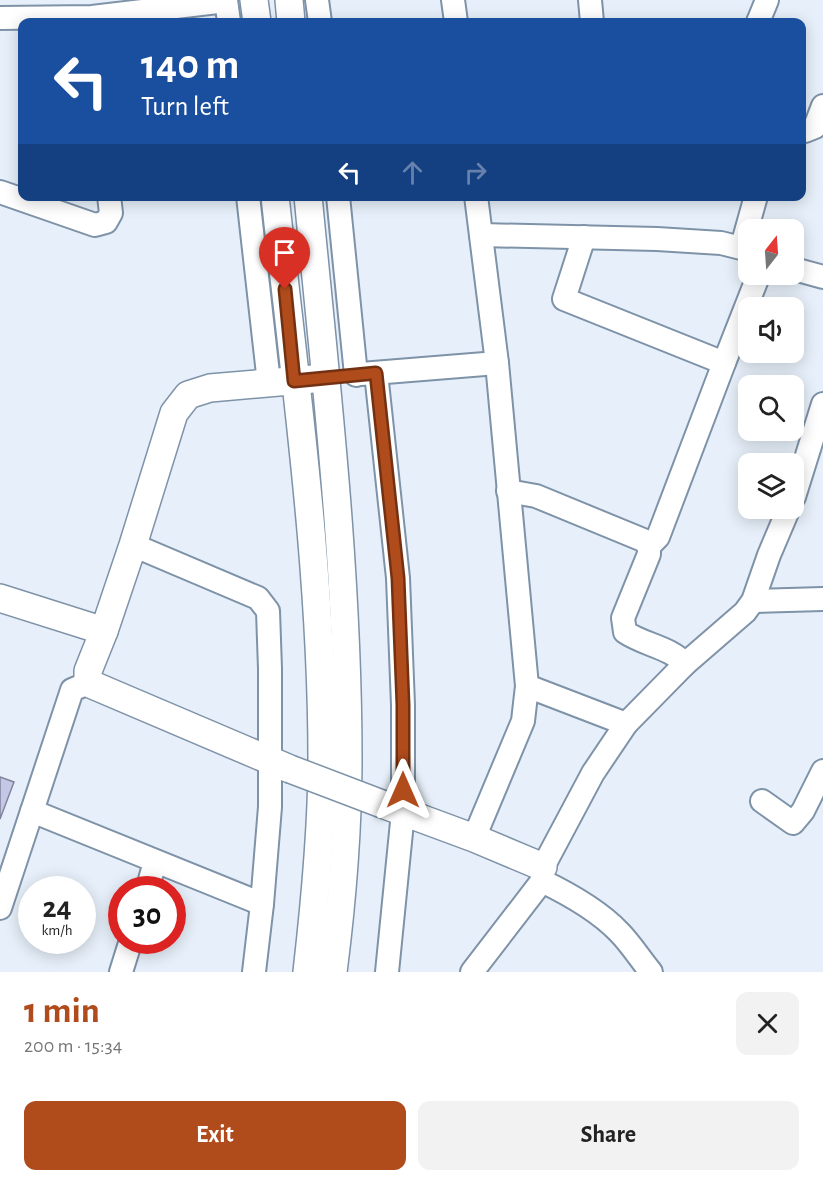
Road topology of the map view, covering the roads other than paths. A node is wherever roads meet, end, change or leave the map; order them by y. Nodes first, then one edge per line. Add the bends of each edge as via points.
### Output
1 (226, 0) edge
2 (254, 0) edge
3 (289, 0) edge
4 (317, 0) edge
5 (453, 0) edge
6 (590, 0) edge
7 (767, 0) edge
8 (91, 13) edge
9 (0, 18) edge
10 (228, 18) edge
11 (256, 18) edge
12 (291, 18) edge
13 (319, 18) edge
14 (455, 18) edge
15 (592, 18) edge
16 (760, 18) edge
17 (823, 106) edge
18 (806, 130) edge
19 (0, 192) edge
20 (18, 198) edge
21 (26, 201) edge
22 (110, 201) edge
23 (249, 201) edge
24 (275, 201) edge
25 (308, 201) edge
26 (339, 201) edge
27 (477, 201) edge
28 (754, 201) edge
29 (749, 219) edge
30 (481, 235) junction
31 (584, 237) junction
32 (738, 247) edge
33 (804, 272) edge
34 (823, 277) edge
35 (755, 285) edge
36 (498, 363) junction
37 (724, 363) junction
38 (366, 374) junction
39 (325, 378) junction
40 (282, 382) junction
41 (823, 404) edge
42 (804, 465) edge
43 (508, 491) junction
44 (784, 519) edge
45 (133, 545) junction
46 (649, 546) junction
47 (0, 598) edge
48 (823, 599) edge
49 (753, 601) junction
50 (104, 631) junction
51 (686, 664) junction
52 (88, 683) junction
53 (527, 686) junction
54 (626, 724) junction
55 (280, 763) junction
56 (823, 771) edge
57 (762, 801) dead end
58 (392, 808) junction
59 (32, 811) junction
60 (474, 838) junction
61 (155, 862) junction
62 (542, 874) junction
63 (151, 876) edge
64 (262, 904) junction
65 (0, 908) edge
66 (126, 954) edge
67 (121, 972) edge
68 (254, 972) edge
69 (307, 972) edge
70 (333, 972) edge
71 (387, 972) edge
72 (472, 972) edge
73 (651, 972) edge

1 - 8 street
1 - 10 street
2 - 11 street
3 - 12 street
4 - 13 street
5 - 14 street
6 - 15 street
7 - 16 street
8 - 9 street
17 - 18 street via 815,126
19 - 20 street
21 - 22 street via 94,225 106,222 111,213
23 - 40 street
24 - 40 street
25 - 39 street
26 - 38 street
27 - 30 street
28 - 29 street
30 - 31 street
30 - 36 street
31 - 32 street via 722,243
31 - 37 street via 564,299
33 - 34 street
35 - 37 street
36 - 38 street
36 - 43 street
37 - 46 street via 658,537
38 - 39 street
38 - 58 street via 398,578 403,705
39 - 40 street
39 - 70 street via 347,680 348,761
40 - 45 street via 210,388 188,395 174,413
40 - 69 street via 315,563 321,693 320,822
41 - 42 street
43 - 46 street via 536,496 644,540
43 - 53 street
44 - 49 street
45 - 50 street
45 - 55 street via 258,598 268,611
46 - 51 street via 623,618 625,632 678,656
47 - 50 street
48 - 49 street
49 - 51 street
50 - 52 street via 88,671
51 - 54 street
52 - 55 street
52 - 59 street via 72,690
53 - 54 street
53 - 60 street via 523,721
54 - 62 street via 593,774
55 - 58 street, bridge
55 - 64 street via 270,807
56 - 57 street via 793,823
58 - 60 street
58 - 71 street
59 - 61 street
59 - 65 street
60 - 62 street
61 - 63 street
61 - 64 street
62 - 72 street
62 - 73 street via 618,931
64 - 68 street
66 - 67 street

